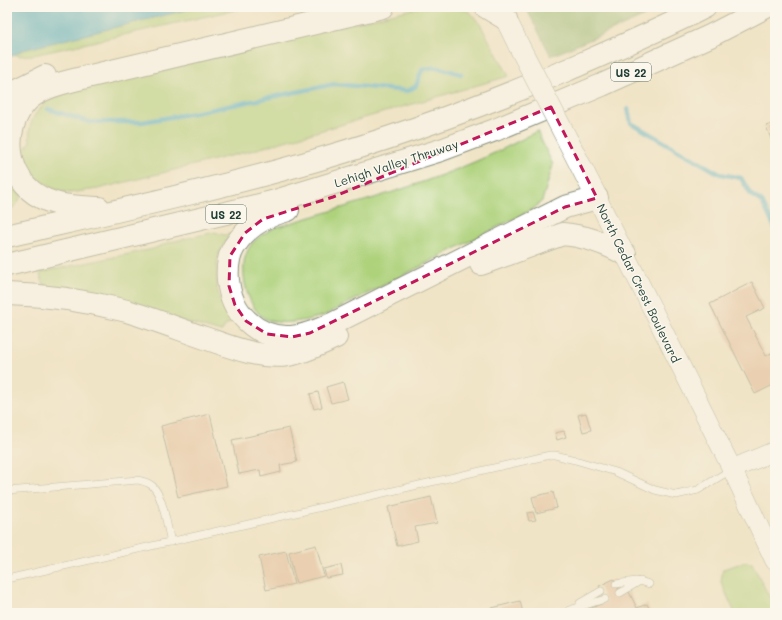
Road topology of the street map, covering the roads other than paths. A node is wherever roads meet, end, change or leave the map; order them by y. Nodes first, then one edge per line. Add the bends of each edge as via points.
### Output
1 (329, 7) edge
2 (383, 7) edge
3 (486, 7) edge
4 (705, 7) edge
5 (766, 7) edge
6 (503, 13) edge
7 (7, 95) edge
8 (441, 150) junction
9 (597, 198) junction
10 (122, 209) junction
11 (7, 236) edge
12 (626, 254) junction
13 (481, 264) junction
14 (7, 265) edge
15 (7, 294) edge
16 (775, 451) edge
17 (732, 469) junction
18 (7, 491) edge
19 (171, 542) junction
20 (775, 560) edge
21 (7, 579) edge
22 (640, 581) junction
23 (616, 584) dead end
24 (649, 584) dead end
25 (601, 591) dead end
26 (620, 593) dead end
27 (605, 599) dead end
28 (568, 611) edge

1 - 7 highway via 59,71
2 - 10 highway via 78,79 43,90 28,100 12,122 9,142 11,161 26,187 42,198 61,205
3 - 6 highway
4 - 10 highway, US 22 via 591,60 432,124 265,175
5 - 8 highway, Lehigh Valley Thruway / US 22 via 710,36 602,85
6 - 9 main road, North Cedar Crest Boulevard, bridge
8 - 9 highway via 333,198 282,211 253,226 234,248 228,265 229,286 240,313 253,327 267,334 292,337 310,333 565,207
8 - 14 highway, Lehigh Valley Thruway / US 22 via 272,202
9 - 12 main road, North Cedar Crest Boulevard
9 - 13 highway via 571,218
10 - 11 highway, US 22
12 - 13 highway via 598,241 563,234
12 - 17 main road, North Cedar Crest Boulevard
13 - 15 highway via 321,344 287,355 269,355 237,349 147,317 107,306
16 - 17 main road
17 - 19 lane via 698,490 676,495 655,490 616,472 550,455
17 - 20 main road, North Cedar Crest Boulevard
18 - 19 lane via 138,480 146,482 155,488 160,498
19 - 21 lane
22 - 23 lane
22 - 24 lane
22 - 26 lane
25 - 28 lane
27 - 28 lane

